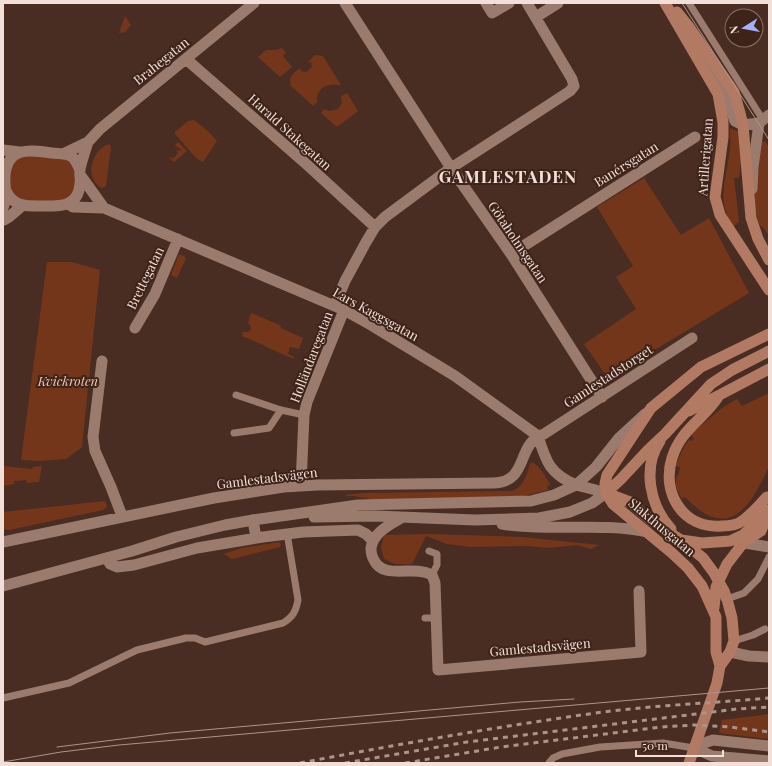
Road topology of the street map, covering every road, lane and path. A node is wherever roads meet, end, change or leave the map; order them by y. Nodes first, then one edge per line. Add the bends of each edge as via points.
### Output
1 (254, 3) edge
2 (345, 3) edge
3 (486, 3) edge
4 (509, 3) edge
5 (528, 3) edge
6 (558, 3) edge
7 (665, 3) edge
8 (669, 3) edge
9 (689, 3) edge
10 (536, 17) junction
11 (689, 43) junction
12 (186, 59) junction
13 (764, 119) edge
14 (743, 125) junction
15 (695, 137) dead end
16 (88, 142) junction
17 (3, 150) edge
18 (20, 152) junction
19 (63, 154) junction
20 (4, 167) edge
21 (450, 168) junction
22 (80, 173) junction
23 (8, 194) junction
24 (68, 204) junction
25 (23, 205) junction
26 (104, 208) junction
27 (3, 216) edge
28 (751, 218) junction
29 (375, 228) junction
30 (178, 239) junction
31 (511, 254) junction
32 (769, 260) edge
33 (769, 290) edge
34 (340, 308) junction
35 (135, 328) dead end
36 (769, 334) edge
37 (692, 338) dead end
38 (769, 351) edge
39 (102, 361) dead end
40 (769, 369) edge
41 (236, 395) dead end
42 (602, 397) junction
43 (718, 397) junction
44 (651, 408) junction
45 (281, 410) junction
46 (683, 413) junction
47 (304, 415) junction
48 (234, 433) dead end
49 (665, 434) junction
50 (538, 436) junction
51 (301, 485) junction
52 (576, 485) junction
53 (606, 493) junction
54 (768, 497) edge
55 (769, 510) edge
56 (122, 516) junction
57 (284, 516) junction
58 (401, 518) junction
59 (253, 520) junction
60 (475, 520) junction
61 (647, 532) junction
62 (287, 533) junction
63 (256, 538) junction
64 (681, 540) junction
65 (373, 541) junction
66 (3, 542) edge
67 (730, 542) junction
68 (744, 542) junction
69 (769, 547) edge
70 (429, 551) dead end
71 (769, 557) edge
72 (107, 558) junction
73 (432, 575) junction
74 (719, 581) junction
75 (3, 586) edge
76 (640, 591) dead end
77 (710, 593) junction
78 (727, 600) junction
79 (765, 629) dead end
80 (734, 641) junction
81 (730, 652) junction
82 (769, 657) edge
83 (720, 666) junction
84 (3, 698) edge
85 (769, 746) edge
86 (694, 748) junction
87 (769, 761) edge
88 (549, 763) edge
89 (689, 763) edge

1 - 12 street, Brahegatan
2 - 21 street, Götaholmsgatan
3 - 4 street via 492,13
5 - 10 street
6 - 10 street
7 - 11 main road, Artillerigatan
8 - 14 main road via 734,92
9 - 13 lane
10 - 21 street, Holländaregatan via 574,86
11 - 14 street, Artillerigatan via 708,64 724,92 735,121
11 - 33 main road, Artillerigatan via 718,94 722,111 723,137 715,196 717,208
12 - 16 street, Brahegatan via 100,129
12 - 29 street, Harald Stakegatan
13 - 14 street
13 - 28 street via 753,166
14 - 28 main road
15 - 31 street, Banérsgatan
16 - 19 street, Brahegatan
16 - 22 street, Brahegatan
17 - 18 street
18 - 19 street
18 - 20 street
19 - 22 street via 74,158
20 - 23 street
21 - 29 street, Holländaregatan via 384,217
21 - 31 street, Götaholmsgatan
22 - 24 street via 79,191
22 - 26 street
23 - 25 street
23 - 27 street
24 - 25 street
24 - 26 street, Lars Kaggsgatan via 73,207
25 - 27 street via 9,217
26 - 30 street, Lars Kaggsgatan
28 - 32 main road
29 - 34 street, Holländaregatan via 345,282
30 - 34 street, Lars Kaggsgatan
30 - 35 street, Brettegatan via 155,294
31 - 42 street, Götaholmsgatan
34 - 47 street, Holländaregatan via 306,402
34 - 50 street, Lars Kaggsgatan via 455,376
36 - 44 main road via 701,367
37 - 42 street, Gamlestadstorget
38 - 46 main road via 710,384
39 - 56 street via 93,437 95,451
40 - 43 main road
41 - 45 lane
42 - 50 street, Gamlestadstorget
43 - 46 main road
43 - 54 main road via 712,407 686,431 672,456 669,480 675,502 688,518 706,526 716,527 742,521
44 - 52 street
44 - 53 main road via 607,475
45 - 47 lane
45 - 48 lane via 269,428
46 - 49 main road
47 - 51 street, Holländaregatan
49 - 53 main road
49 - 64 main road, Slakthusgatan via 658,444 650,468 651,487 656,507
50 - 51 street, Gamlestadsvägen via 527,448 517,472 510,479 500,483
50 - 52 street via 550,466 559,477
51 - 56 street, Gamlestadsvägen via 214,498
52 - 53 street
52 - 57 street via 554,495 531,501 358,505
53 - 60 street via 592,503 557,515
53 - 61 main road, Slakthusgatan via 613,504
53 - 64 main road, Slakthusgatan via 630,502 652,521
54 - 67 main road via 759,520 743,535
55 - 68 main road via 761,531
56 - 66 street, Gamlestadsvägen
57 - 58 street
57 - 59 street
58 - 60 street
58 - 65 street via 386,526
59 - 63 street
59 - 72 street via 176,537
60 - 61 street via 517,526 628,529
61 - 77 main road, Slakthusgatan via 688,568
62 - 63 street
62 - 65 street via 358,530
62 - 84 lane via 298,600 297,608 289,620 206,642 186,638 137,650 69,683
63 - 72 street via 197,548 117,567 110,564
64 - 67 main road via 702,543
64 - 74 main road, Slakthusgatan via 706,562
65 - 73 street via 372,556 382,568 391,571 422,571
67 - 68 street
68 - 69 street
68 - 74 main road via 727,564
70 - 73 lane via 437,554 437,565
71 - 78 lane via 758,579 744,593
72 - 75 street
73 - 76 street, Gamlestadsvägen via 435,583 431,618 438,670 641,652
74 - 77 main road
74 - 78 main road, Slakthusgatan
77 - 78 lane
77 - 83 main road, Slakthusgatan via 716,617 716,652
78 - 80 main road, Slakthusgatan
79 - 80 lane
80 - 81 main road, Slakthusgatan
81 - 82 street
81 - 83 main road, Slakthusgatan
83 - 86 main road, Slakthusgatan via 717,683
85 - 86 street via 713,740
86 - 87 street via 712,756
86 - 88 lane via 663,743 600,747 562,754
86 - 89 main road, Slakthusgatan

